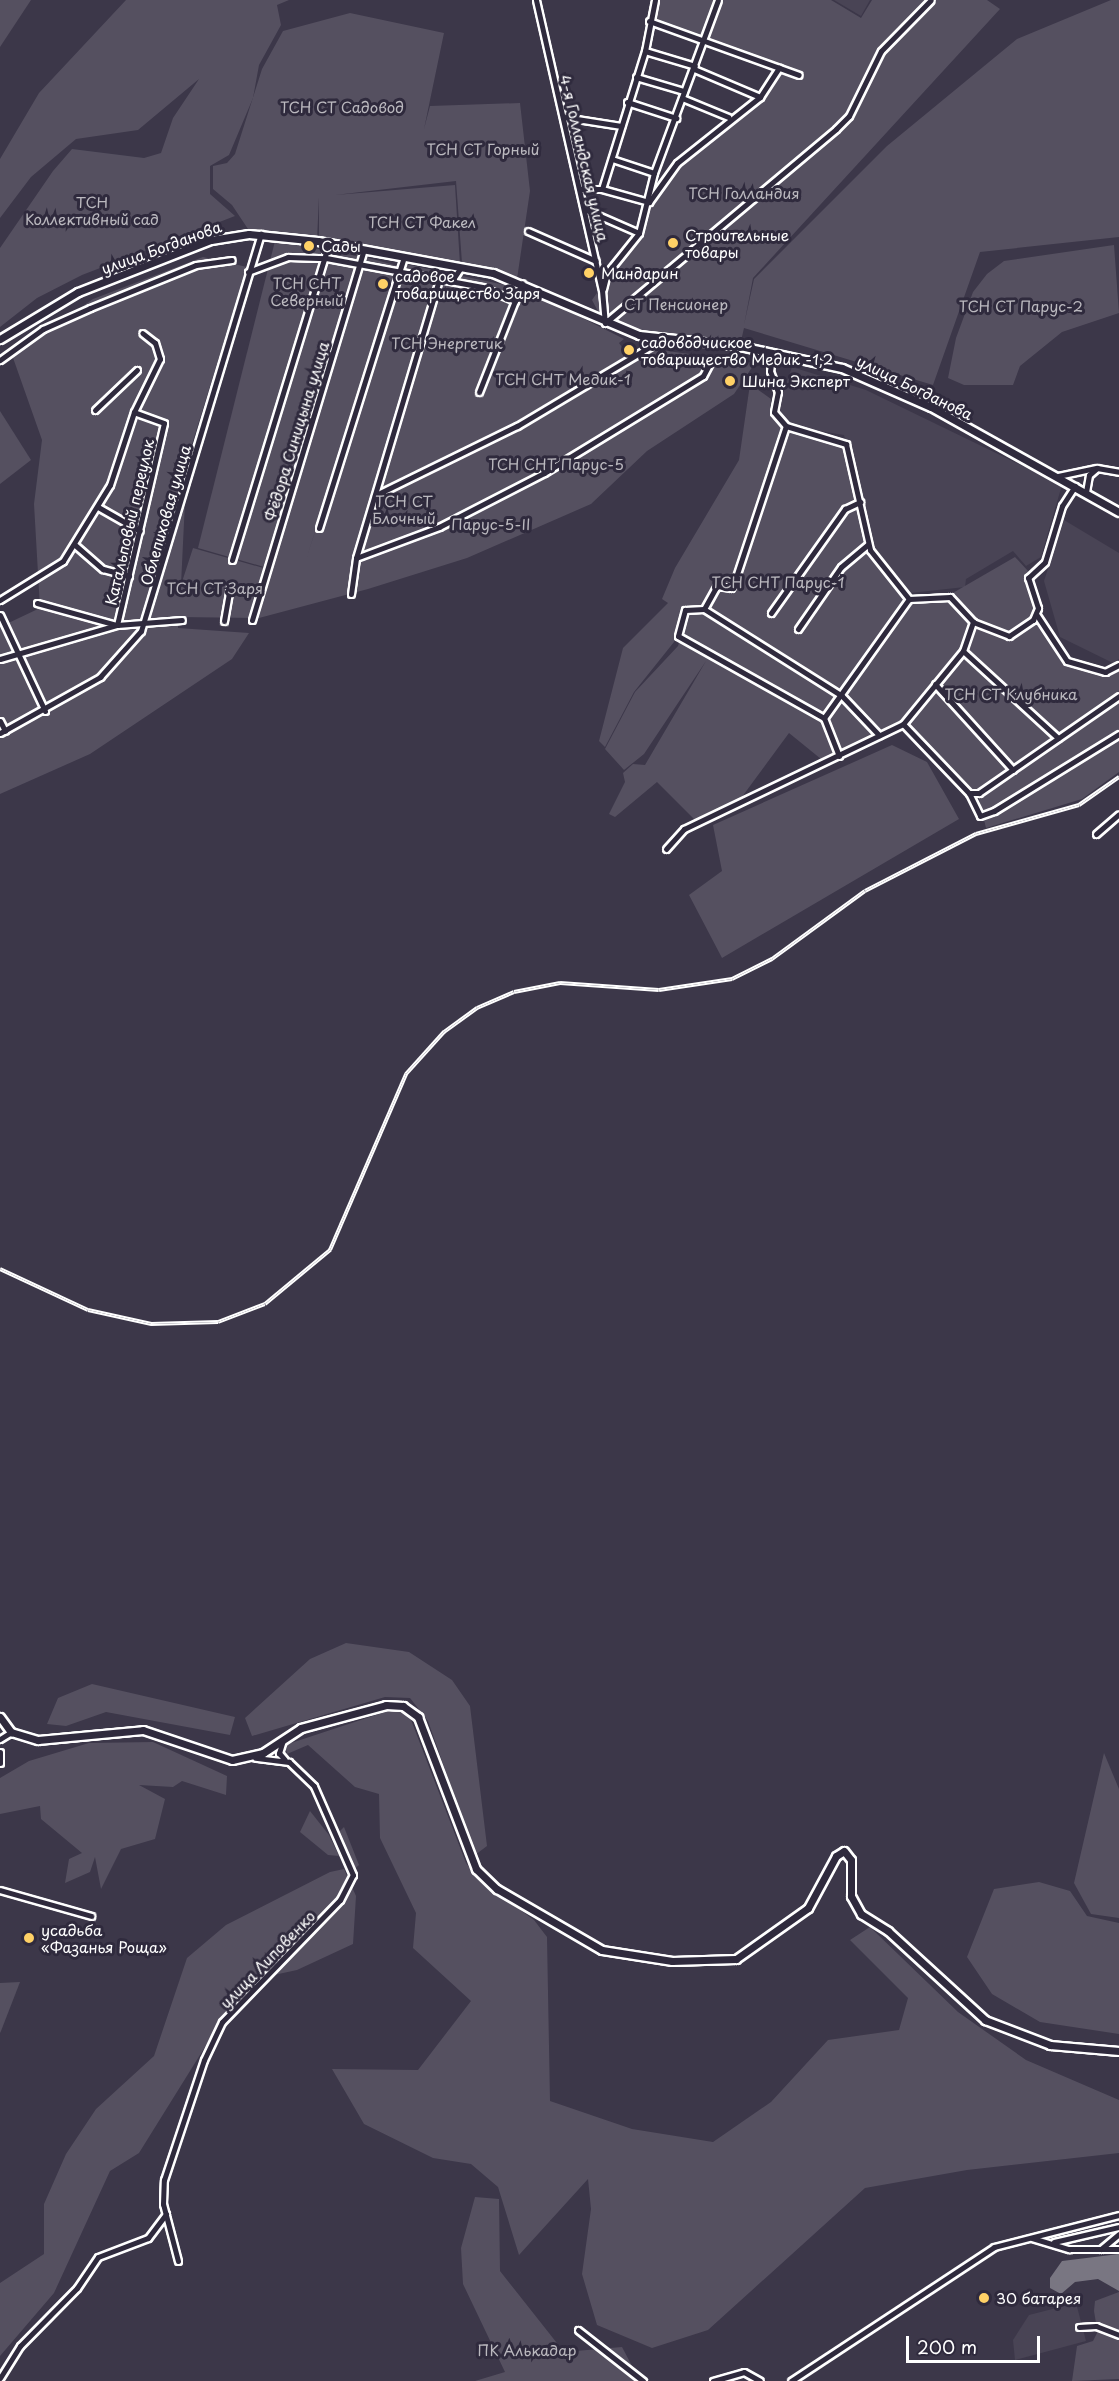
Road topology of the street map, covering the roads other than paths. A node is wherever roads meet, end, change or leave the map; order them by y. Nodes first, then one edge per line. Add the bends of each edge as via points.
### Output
1 (536, 0) edge
2 (655, 0) edge
3 (718, 0) edge
4 (931, 0) edge
5 (648, 21) junction
6 (704, 40) junction
7 (645, 51) junction
8 (694, 68) junction
9 (779, 68) junction
10 (799, 75) dead end
11 (636, 77) junction
12 (684, 91) junction
13 (760, 97) junction
14 (681, 98) junction
15 (627, 102) junction
16 (564, 117) junction
17 (728, 117) junction
18 (676, 118) junction
19 (621, 126) junction
20 (612, 159) junction
21 (654, 173) junction
22 (580, 189) junction
23 (602, 189) junction
24 (649, 202) junction
25 (584, 209) junction
26 (528, 231) dead end
27 (639, 233) junction
28 (261, 234) junction
29 (329, 243) junction
30 (364, 250) junction
31 (404, 257) junction
32 (326, 258) junction
33 (232, 260) dead end
34 (596, 261) junction
35 (359, 263) junction
36 (461, 267) junction
37 (400, 271) junction
38 (248, 272) junction
39 (439, 279) junction
40 (522, 284) junction
41 (602, 290) junction
42 (515, 300) junction
43 (604, 322) junction
44 (142, 333) dead end
45 (0, 339) edge
46 (663, 339) junction
47 (772, 353) junction
48 (712, 359) dead end
49 (0, 360) edge
50 (137, 370) dead end
51 (479, 392) dead end
52 (95, 410) dead end
53 (134, 412) junction
54 (786, 426) junction
55 (1097, 468) junction
56 (1119, 472) edge
57 (1058, 476) junction
58 (1075, 486) junction
59 (1086, 492) junction
60 (376, 495) junction
61 (860, 502) junction
62 (98, 507) junction
63 (1119, 512) edge
64 (320, 528) dead end
65 (140, 531) junction
66 (868, 544) junction
67 (75, 545) junction
68 (356, 558) junction
69 (232, 560) dead end
70 (129, 576) junction
71 (230, 586) dead end
72 (351, 594) dead end
73 (909, 599) junction
74 (0, 600) edge
75 (37, 603) dead end
76 (704, 609) junction
77 (771, 613) dead end
78 (1036, 614) junction
79 (0, 615) edge
80 (146, 620) junction
81 (182, 620) dead end
82 (252, 620) dead end
83 (224, 621) dead end
84 (973, 622) junction
85 (117, 625) junction
86 (798, 629) dead end
87 (963, 651) junction
88 (21, 653) junction
89 (0, 659) edge
90 (1119, 666) edge
91 (935, 684) junction
92 (842, 696) junction
93 (1119, 696) edge
94 (45, 711) junction
95 (824, 718) junction
96 (0, 721) edge
97 (903, 724) junction
98 (2, 732) edge
99 (1119, 734) edge
100 (879, 735) junction
101 (1058, 738) junction
102 (839, 756) junction
103 (1012, 770) junction
104 (969, 792) junction
105 (1119, 814) edge
106 (1096, 834) dead end
107 (666, 849) dead end
108 (0, 1717) edge
109 (7, 1732) junction
110 (0, 1739) edge
111 (283, 1740) junction
112 (0, 1752) edge
113 (249, 1758) junction
114 (289, 1762) junction
115 (0, 1763) edge
116 (0, 1890) edge
117 (91, 1916) dead end
118 (1119, 2051) edge
119 (166, 2214) junction
120 (1119, 2215) edge
121 (1119, 2227) edge
122 (1119, 2234) edge
123 (1031, 2238) junction
124 (1052, 2242) junction
125 (1119, 2248) edge
126 (1101, 2249) junction
127 (178, 2261) dead end
128 (1079, 2327) dead end
129 (578, 2330) dead end
130 (1119, 2335) edge
131 (0, 2378) edge
132 (644, 2381) edge
133 (713, 2381) edge
134 (760, 2381) edge
135 (792, 2381) edge

1 - 16 street, 4-я Голландская улица
2 - 5 street
3 - 6 street
4 - 43 street via 881,51 849,116 836,129
5 - 6 street
5 - 7 street
6 - 8 street
6 - 9 street
7 - 8 street
7 - 11 street
8 - 12 street
8 - 13 street
9 - 10 street
9 - 13 street
11 - 12 street
11 - 15 street
12 - 14 street
13 - 17 street
14 - 17 street
14 - 18 street
15 - 18 street
15 - 19 street
16 - 19 street
16 - 22 street, 4-я Голландская улица
17 - 24 street via 677,163
18 - 21 street
19 - 20 street
20 - 21 street
20 - 23 street
21 - 24 street
22 - 23 street
22 - 25 street, 4-я Голландская улица
23 - 24 street
24 - 27 street
25 - 27 street
25 - 34 street, 4-я Голландская улица
26 - 34 street
27 - 41 street via 607,273
28 - 29 main road, улица Богданова
28 - 38 street, Облепиховая улица
28 - 45 main road, улица Богданова via 211,240 90,287
29 - 30 main road, улица Богданова
29 - 32 street
30 - 31 main road, улица Богданова
30 - 35 street, Фёдора Синицына улица
31 - 36 main road, улица Богданова
31 - 37 street
32 - 35 street
32 - 38 street via 288,257
32 - 69 street
33 - 49 street via 196,265 90,308 43,329
34 - 41 street, 4-я Голландская улица
35 - 37 street
35 - 82 street, Фёдора Синицына улица
36 - 39 street via 453,279
36 - 40 main road, улица Богданова
37 - 39 street
37 - 64 street
38 - 80 street, Облепиховая улица
39 - 42 street via 482,287
39 - 60 street
40 - 42 street
40 - 43 main road, улица Богданова
41 - 43 street, 4-я Голландская улица
42 - 51 street
43 - 46 main road, улица Богданова
44 - 53 street via 155,343 160,359
46 - 47 main road, улица Богданова
46 - 60 street via 525,422
47 - 54 street via 770,371 778,385 774,412
47 - 57 main road, улица Богданова via 872,379
48 - 68 street via 703,376 555,467 439,527
50 - 52 street
53 - 62 street
53 - 65 street, Катальповый переулок via 164,423
54 - 61 street via 846,444
54 - 76 street via 734,583 731,588 717,586
55 - 56 street
55 - 57 street
55 - 59 street
57 - 58 main road, улица Богданова
58 - 59 main road, улица Богданова
58 - 78 street via 1062,506 1045,561 1028,578
59 - 63 main road, улица Богданова
60 - 68 street
61 - 66 street
61 - 77 street via 845,508
62 - 65 street
62 - 67 street
65 - 70 street, Катальповый переулок
66 - 73 street
66 - 86 street via 846,561
67 - 70 street via 103,569
67 - 74 street via 63,561
68 - 72 street
70 - 85 street, Катальповый переулок
71 - 83 street
73 - 84 street via 950,597
73 - 92 street
75 - 85 street
76 - 92 street
76 - 95 street via 685,610 678,636
78 - 84 street via 1009,636
78 - 90 street via 1067,661 1105,672
79 - 88 street
80 - 81 street
80 - 85 street
80 - 94 street, Облепиховая улица via 135,642 100,677
84 - 87 street
85 - 88 street
87 - 91 street
87 - 101 street
88 - 89 street
88 - 94 street
91 - 97 street
91 - 103 street
92 - 95 street
92 - 100 street
93 - 101 street
94 - 98 street, Облепиховая улица
95 - 102 street
96 - 98 street
97 - 100 street
97 - 104 street
99 - 104 street via 994,811 980,816
100 - 102 street
101 - 103 street
102 - 107 street via 684,830
103 - 104 street via 979,793
105 - 106 street
108 - 109 main road
109 - 110 street
109 - 113 main road via 61,1742 143,1730 210,1755
111 - 113 main road
111 - 114 street via 279,1753
111 - 118 main road via 301,1728 387,1705 411,1710 476,1869 497,1889 616,1955 702,1964 736,1959 808,1908 836,1856 844,1851 851,1860 856,1908 985,2020 1050,2045
112 - 115 street
113 - 114 street
114 - 119 street, улица Липовенко via 314,1786 353,1875 340,1900 222,2022 169,2157 163,2188
116 - 117 street
119 - 127 street, улица Липовенко
119 - 131 street via 148,2238 98,2258 77,2288 20,2346
120 - 123 street
121 - 124 street
122 - 126 street
123 - 124 street
123 - 135 street via 994,2247
124 - 126 street via 1069,2249
125 - 126 street
128 - 130 street via 1096,2326
129 - 132 street
133 - 134 street via 744,2372

